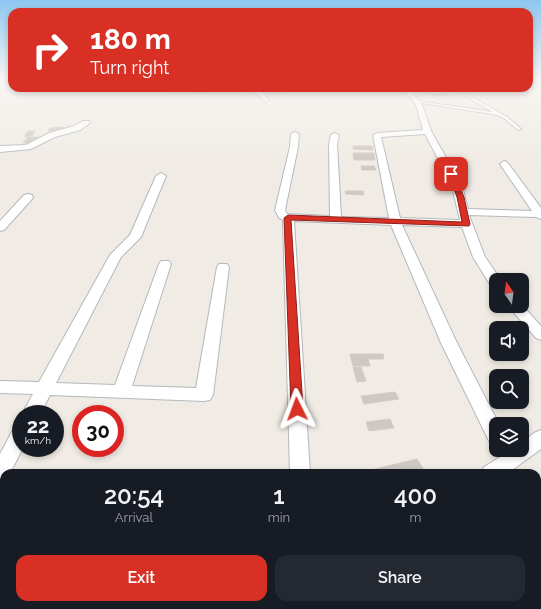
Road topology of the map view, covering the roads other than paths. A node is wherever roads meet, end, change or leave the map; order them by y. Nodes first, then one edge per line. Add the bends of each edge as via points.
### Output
1 (421, 108) edge
2 (461, 108) edge
3 (489, 108) edge
4 (499, 114) junction
5 (86, 123) dead end
6 (519, 129) dead end
7 (427, 132) junction
8 (295, 134) dead end
9 (335, 135) dead end
10 (0, 149) edge
11 (504, 164) dead end
12 (161, 176) dead end
13 (28, 197) dead end
14 (462, 212) junction
15 (541, 215) edge
16 (288, 218) junction
17 (336, 219) junction
18 (395, 222) junction
19 (466, 224) junction
20 (0, 228) edge
21 (165, 264) dead end
22 (223, 266) dead end
23 (489, 273) edge
24 (522, 313) edge
25 (528, 319) junction
26 (541, 325) edge
27 (541, 335) edge
28 (0, 388) edge
29 (44, 389) junction
30 (122, 392) junction
31 (36, 405) edge
32 (489, 422) edge
33 (541, 438) edge
34 (529, 444) edge
35 (12, 450) edge
36 (508, 457) edge
37 (2, 469) edge
38 (300, 469) edge
39 (495, 469) edge

1 - 7 street
2 - 4 lane
3 - 4 lane
4 - 6 lane
5 - 10 street via 28,147
7 - 14 street via 456,183
7 - 18 street via 377,135
8 - 16 street via 280,210 283,216
9 - 17 street via 333,144
11 - 15 street
12 - 29 street via 135,237 116,255
13 - 20 street
14 - 15 street
14 - 19 street
16 - 17 street
16 - 38 street
17 - 18 street
18 - 19 street
18 - 32 street via 449,343
19 - 23 street via 479,257
21 - 30 street
22 - 30 street via 204,395
24 - 25 street
25 - 26 street
25 - 27 street
28 - 29 street
29 - 30 street
29 - 31 street
33 - 34 street
35 - 37 street
36 - 39 street

